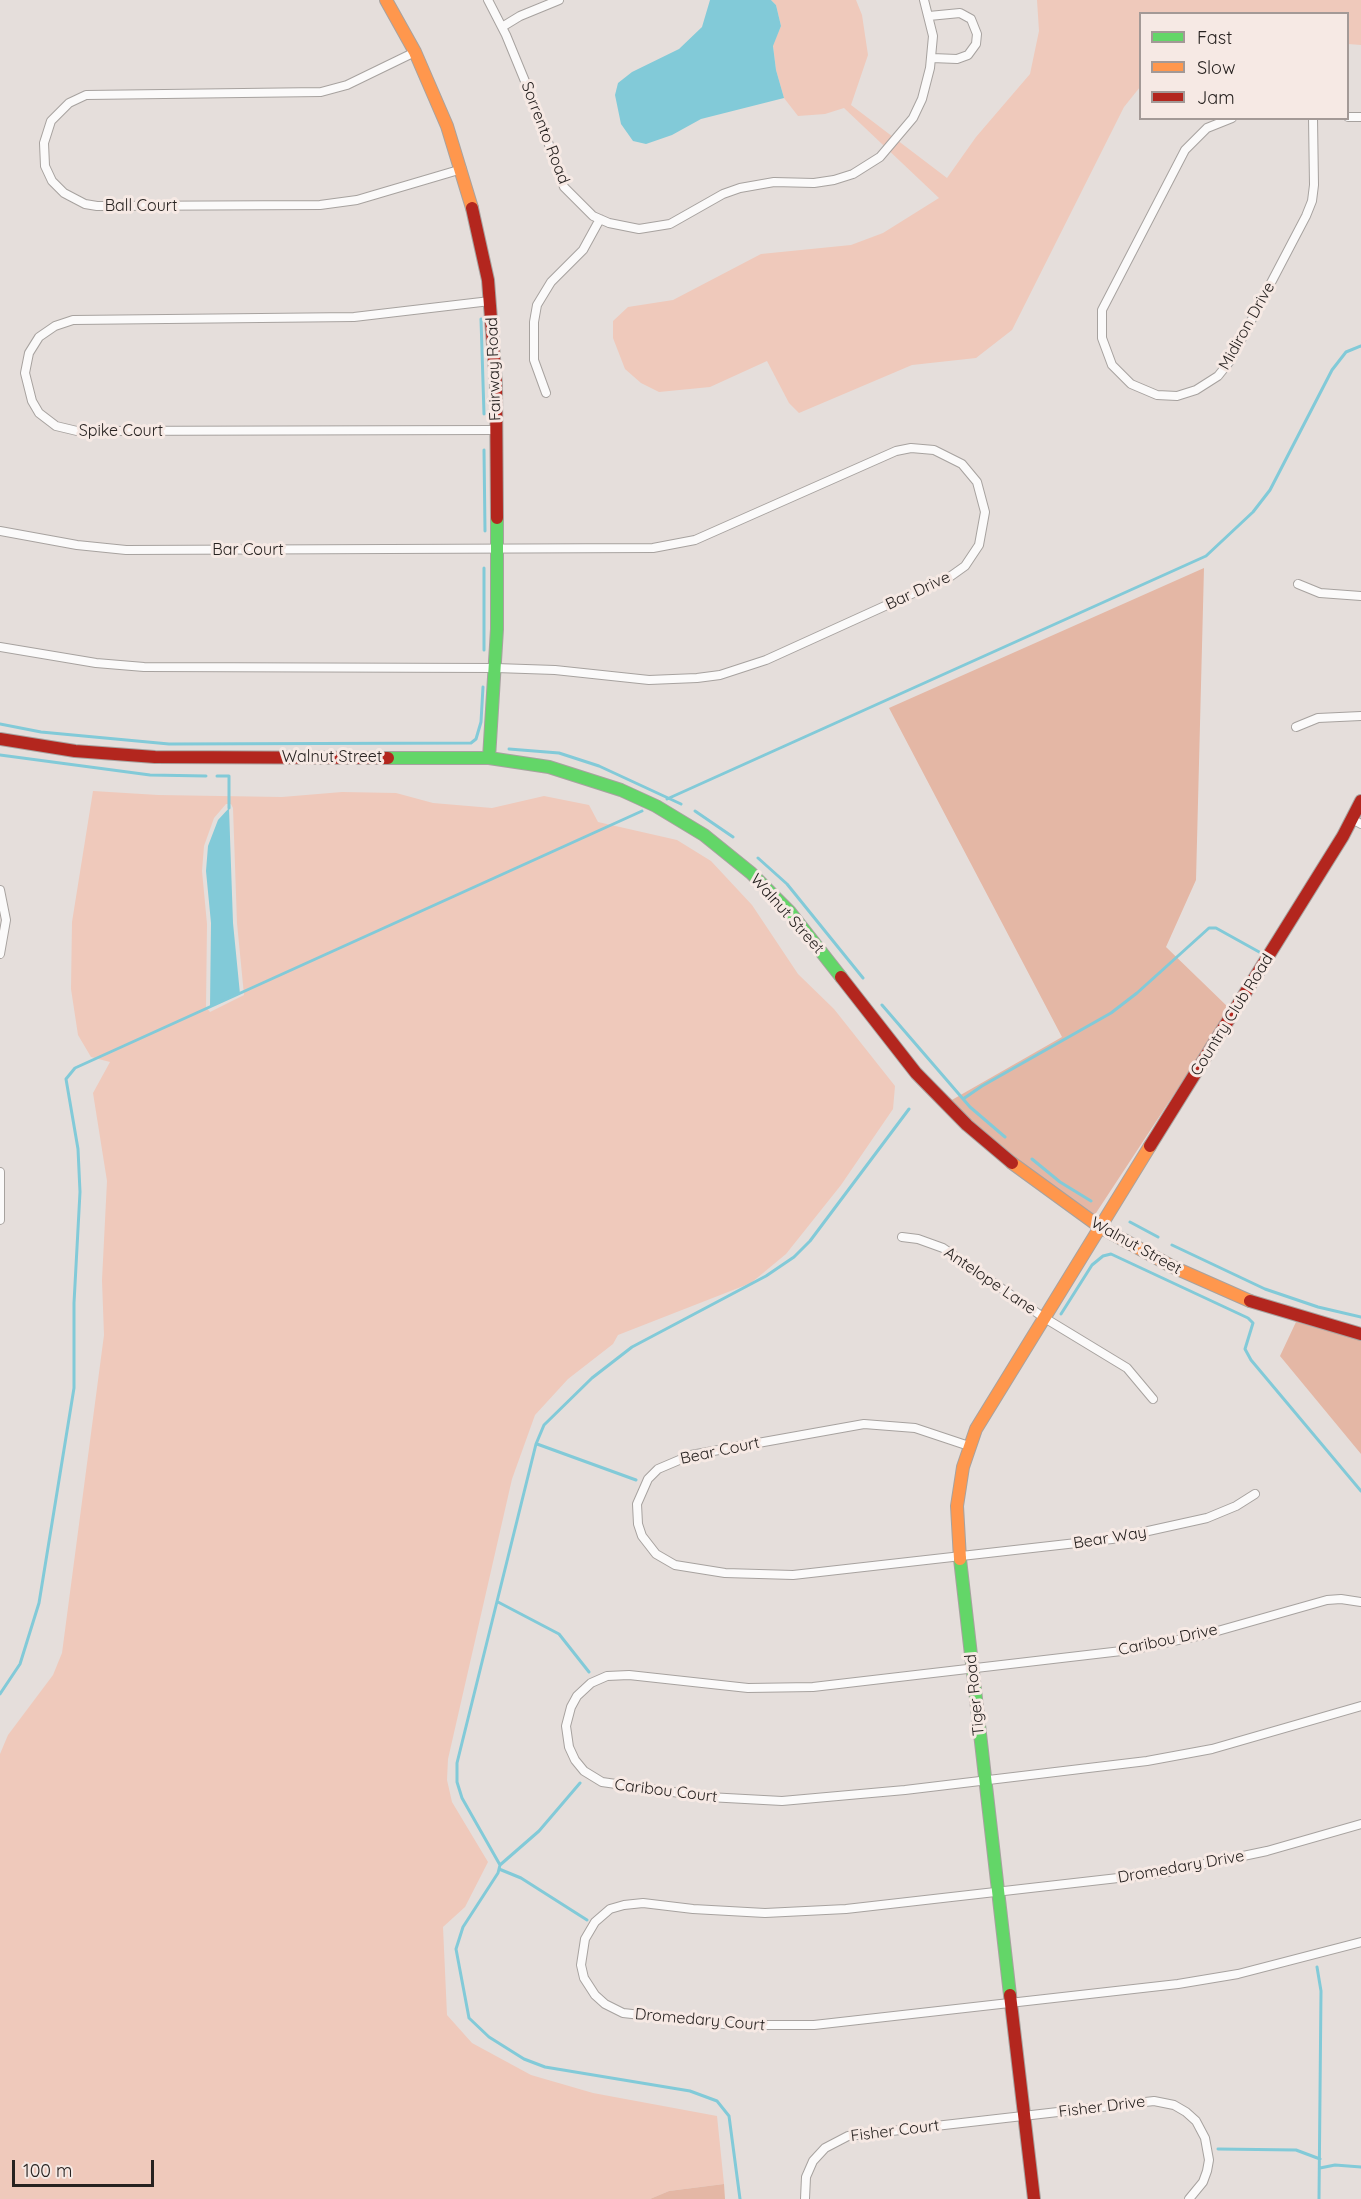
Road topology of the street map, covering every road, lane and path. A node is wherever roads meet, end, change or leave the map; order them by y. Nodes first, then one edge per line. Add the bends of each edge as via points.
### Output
1 (386, 0) edge
2 (488, 0) edge
3 (559, 0) edge
4 (924, 0) edge
5 (929, 16) junction
6 (502, 27) junction
7 (415, 52) junction
8 (932, 58) junction
9 (1227, 120) edge
10 (1313, 120) edge
11 (462, 169) junction
12 (600, 219) junction
13 (490, 301) junction
14 (546, 393) dead end
15 (496, 430) junction
16 (0, 531) edge
17 (497, 548) junction
18 (1298, 584) dead end
19 (1361, 596) edge
20 (0, 647) edge
21 (495, 668) junction
22 (1361, 716) edge
23 (1296, 727) dead end
24 (0, 739) edge
25 (489, 758) junction
26 (1361, 801) edge
27 (1357, 822) edge
28 (0, 890) edge
29 (0, 954) edge
30 (0, 1172) edge
31 (0, 1220) edge
32 (1100, 1227) junction
33 (903, 1237) dead end
34 (1043, 1317) junction
35 (1361, 1334) edge
36 (1153, 1399) dead end
37 (969, 1446) junction
38 (1255, 1494) dead end
39 (959, 1557) junction
40 (1361, 1602) edge
41 (972, 1669) junction
42 (1361, 1706) edge
43 (985, 1779) junction
44 (1361, 1824) edge
45 (998, 1892) junction
46 (1361, 1942) edge
47 (1011, 2004) junction
48 (1024, 2116) junction
49 (805, 2199) edge
50 (1034, 2199) edge
51 (1189, 2199) edge

1 - 7 street, Fairway Road
2 - 6 street, Sorrento Road
3 - 6 street
4 - 5 street, Sorrento Road
5 - 8 street, Sorrento Road
5 - 8 street via 960,13 971,19 977,34 976,44 968,55 957,59
6 - 12 street, Sorrento Road via 564,187
7 - 11 street, Fairway Road
7 - 11 street, Ball Court via 347,85 321,92 86,95 69,103 51,121 44,143 45,166 64,194 97,206 320,205 357,200
8 - 12 street, Sorrento Road via 913,118 887,150 853,174 825,182 751,184 723,194 681,220 650,229
9 - 10 street, Midiron Drive via 1207,128 1185,150 1102,310 1102,338 1112,365 1131,384 1157,395 1178,396 1196,390 1218,376 1230,361 1312,201
11 - 13 street, Fairway Road
12 - 14 street via 583,250 551,282 537,305 534,360
13 - 15 street, Fairway Road
13 - 15 street, Spike Court via 354,317 73,320 39,337 29,353 25,374 39,413 56,426 77,432
15 - 17 street, Fairway Road
16 - 17 street, Bar Court via 126,550
17 - 21 street, Fairway Road
17 - 21 street, Bar Drive via 652,548 680,544 911,448 934,450 962,464 977,482 985,512 979,545 965,566 951,576 743,669 673,680
18 - 19 street via 1320,593
20 - 21 street via 144,667
21 - 25 street, Fairway Road
22 - 23 street via 1318,718
24 - 25 street, Walnut Street via 75,751 154,757
25 - 32 street, Walnut Street via 549,767 621,790 678,819 730,855 790,912 941,1100 1016,1167
26 - 27 street, Country Club Road
27 - 32 street, Country Club Road
28 - 29 street via 6,909 6,929
30 - 31 street
32 - 34 street, Tiger Road
32 - 35 street, Walnut Street via 1230,1293 1289,1315
33 - 34 street, Antelope Lane via 943,1248
34 - 36 street, Antelope Lane via 1127,1368
34 - 37 street, Tiger Road
37 - 39 street, Tiger Road via 957,1506
37 - 39 street, Bear Court via 899,1425 847,1425 672,1462 648,1479 637,1504 638,1524 648,1546 681,1567 793,1575
38 - 39 street, Bear Way via 1207,1518 1160,1530
39 - 41 street, Tiger Road
40 - 41 street, Caribou Drive via 1327,1600 1208,1634 1130,1650
41 - 43 street, Tiger Road
41 - 43 street, Caribou Court via 783,1689 607,1676 591,1683 577,1696 567,1720 567,1740 579,1766 602,1782 708,1797 817,1799
42 - 43 street via 1212,1749
43 - 45 street, Tiger Road
44 - 45 street, Dromedary Drive via 1207,1865
45 - 47 street, Tiger Road
45 - 47 street, Dromedary Court via 800,1912 624,1905 610,1909 595,1922 585,1939 581,1965 591,1990 605,2004 623,2013 678,2021 814,2025
46 - 47 street via 1202,1980
47 - 48 street, Tiger Road
48 - 49 street, Fisher Court via 840,2139 813,2161 806,2177
48 - 50 street, Tiger Road
48 - 51 street, Fisher Drive via 1148,2101 1180,2108 1200,2126 1208,2149 1203,2182

